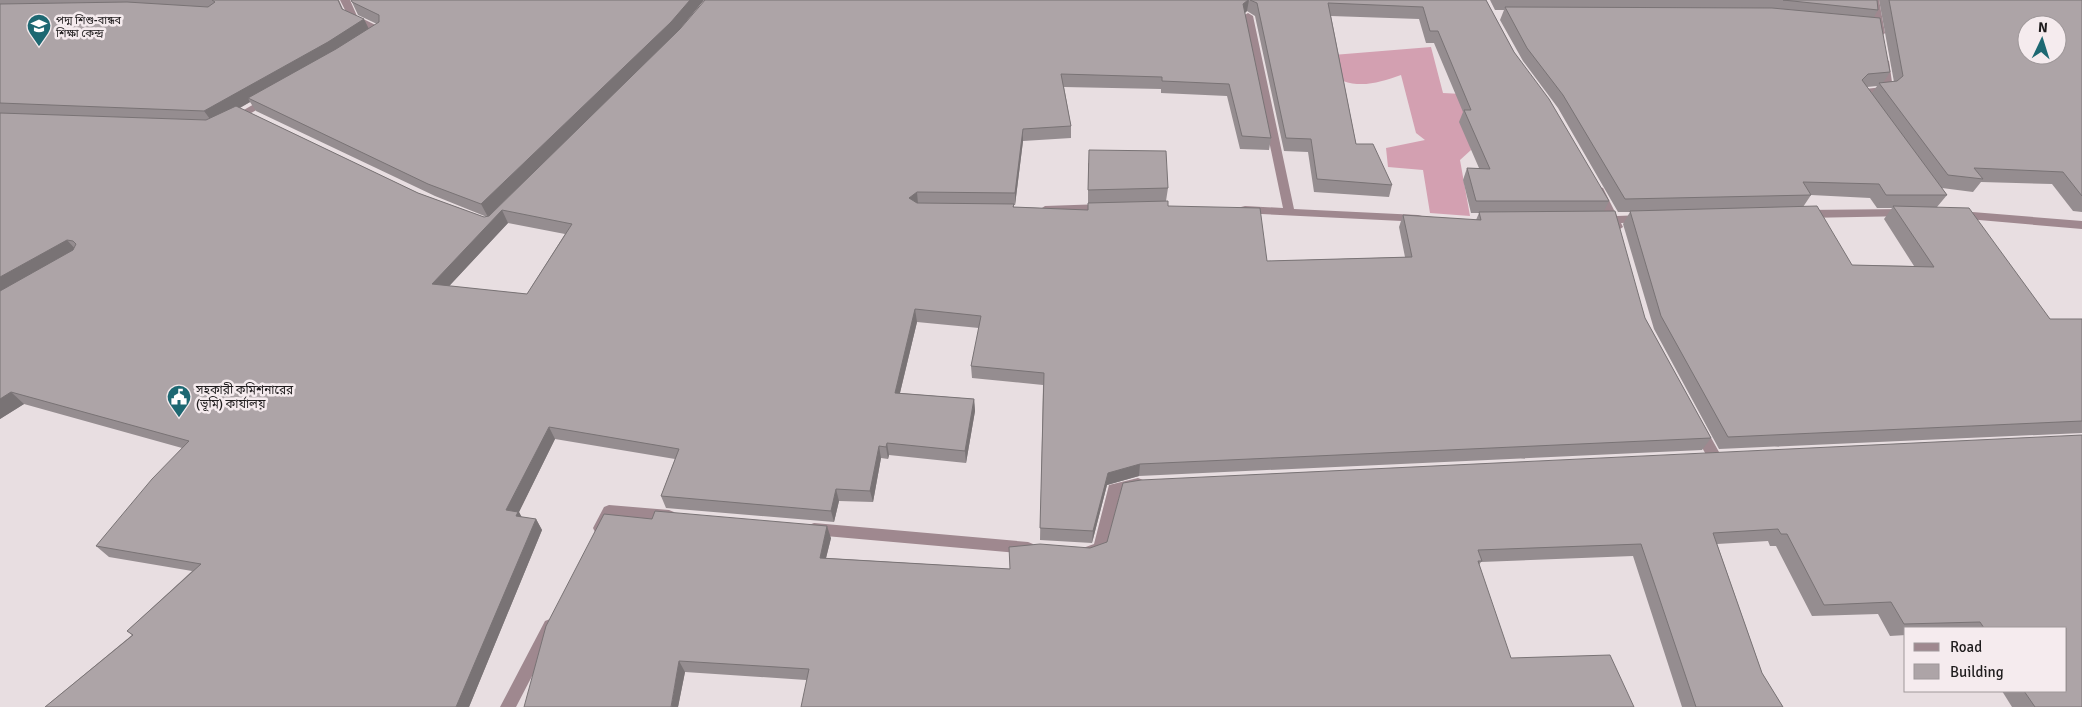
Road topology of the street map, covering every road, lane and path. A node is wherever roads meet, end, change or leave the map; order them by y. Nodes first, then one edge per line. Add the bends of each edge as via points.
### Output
1 (345, 0) edge
2 (1874, 0) edge
3 (1248, 16) edge
4 (367, 40) edge
5 (274, 96) edge
6 (1871, 108) edge
7 (223, 124) edge
8 (1591, 178) edge
9 (1119, 208) edge
10 (1034, 210) edge
11 (1232, 210) edge
12 (1289, 212) junction
13 (1793, 214) edge
14 (1920, 214) edge
15 (1950, 214) edge
16 (1659, 218) edge
17 (1432, 219) edge
18 (1586, 220) edge
19 (1615, 220) junction
20 (2082, 225) edge
21 (1620, 238) edge
22 (1691, 414) edge
23 (1694, 457) edge
24 (1148, 484) edge
25 (688, 518) edge
26 (797, 528) edge
27 (591, 545) edge
28 (1045, 549) edge
29 (1075, 552) edge
30 (556, 613) edge
31 (508, 707) edge

1 - 4 street via 353,18 381,31
2 - 6 street via 1875,27 1888,89 1860,92
3 - 12 street
5 - 7 street via 249,114
8 - 19 street
9 - 10 street
11 - 12 street
12 - 17 street
13 - 14 street
15 - 20 street
16 - 19 street
18 - 19 street
19 - 21 street
22 - 23 street via 1718,456
24 - 29 street via 1114,489 1100,548
25 - 27 street via 608,511
26 - 28 street
30 - 31 street

